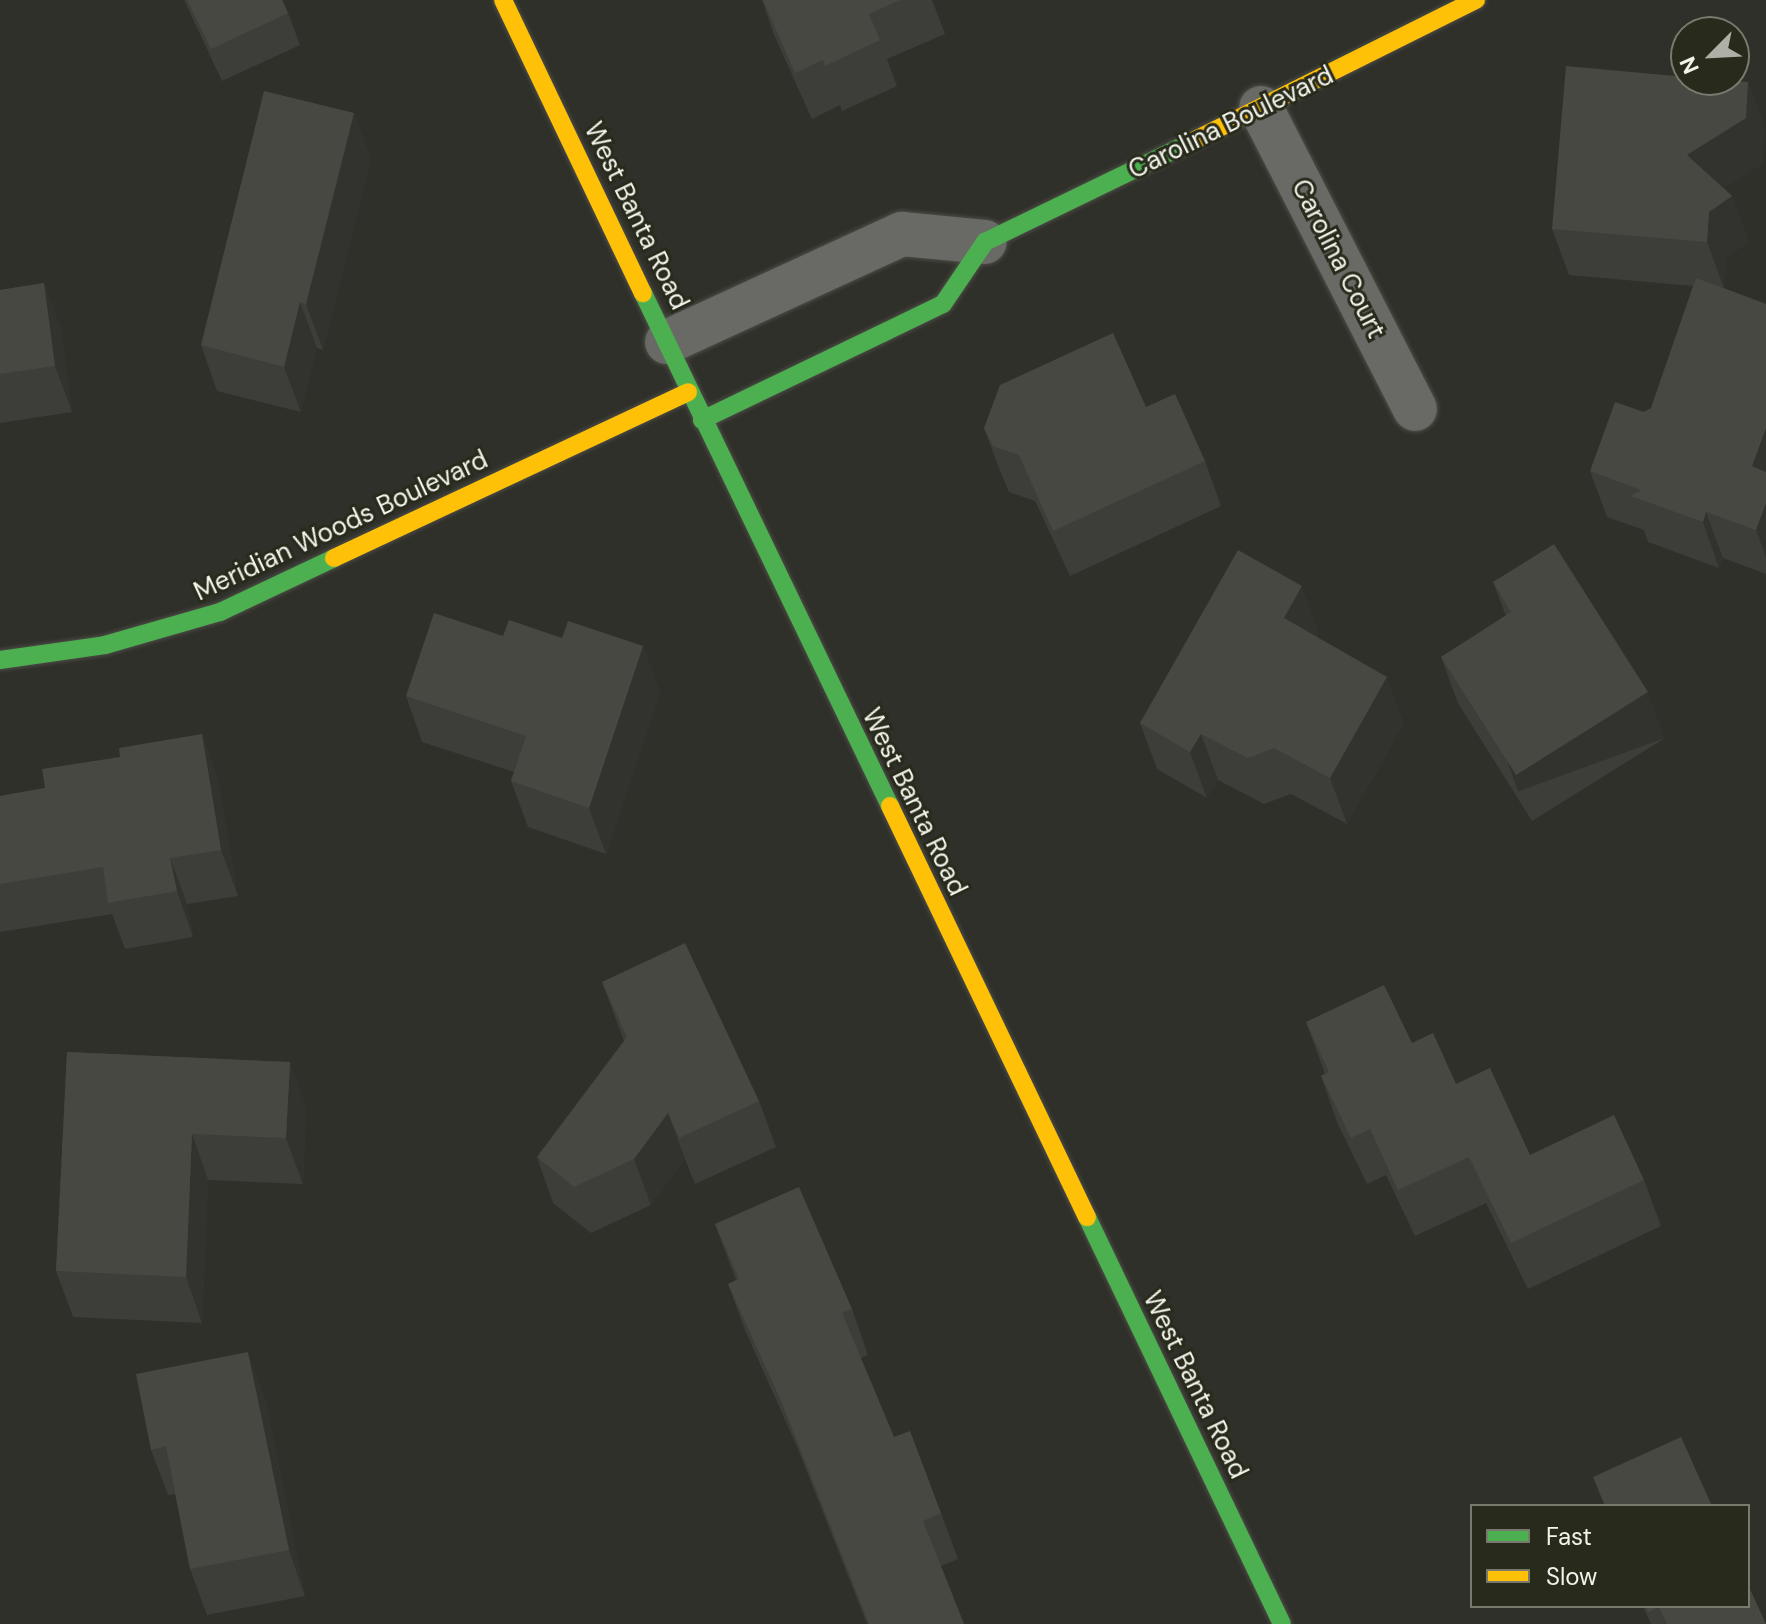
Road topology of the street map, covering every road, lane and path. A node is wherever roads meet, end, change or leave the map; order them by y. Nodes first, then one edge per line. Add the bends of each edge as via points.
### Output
1 (503, 0) edge
2 (1476, 0) edge
3 (1261, 108) junction
4 (985, 242) junction
5 (667, 342) junction
6 (688, 392) junction
7 (1415, 409) dead end
8 (702, 420) junction
9 (0, 660) edge
10 (1282, 1624) edge

1 - 5 street, West Banta Road
2 - 3 street, Carolina Boulevard
3 - 4 street, Carolina Boulevard
3 - 7 street, Carolina Court
4 - 5 street via 902,234
4 - 8 street, Carolina Boulevard via 943,304
5 - 6 street, West Banta Road
6 - 8 street, West Banta Road
6 - 9 street, Meridian Woods Boulevard via 220,612 105,645
8 - 10 street, West Banta Road

